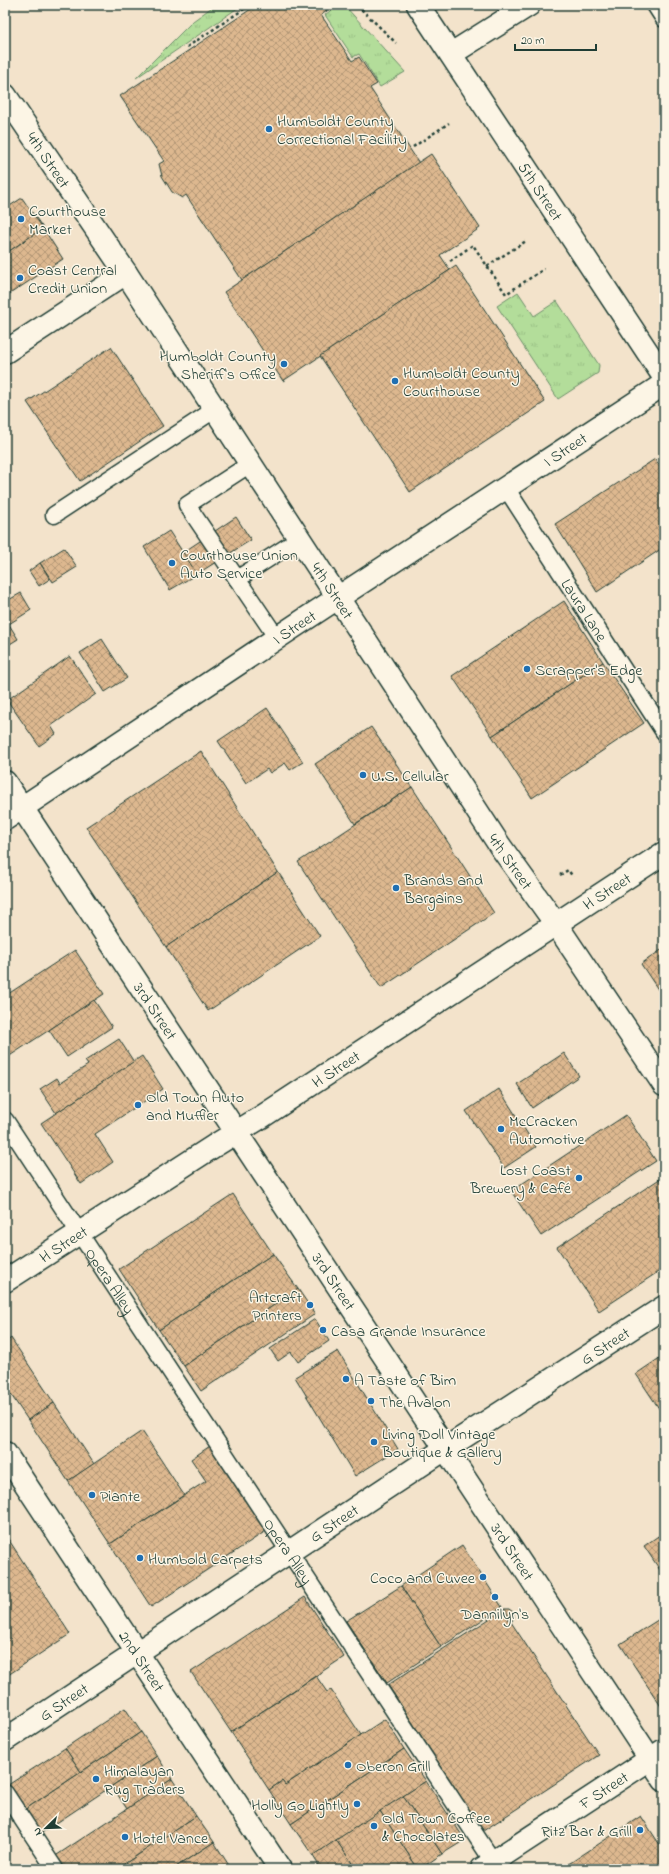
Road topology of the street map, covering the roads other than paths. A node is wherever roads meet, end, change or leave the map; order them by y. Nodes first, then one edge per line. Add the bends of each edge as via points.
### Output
1 (418, 5) edge
2 (529, 5) edge
3 (655, 5) edge
4 (664, 19) edge
5 (451, 54) junction
6 (5, 95) edge
7 (126, 272) junction
8 (5, 352) edge
9 (664, 377) edge
10 (664, 384) edge
11 (214, 410) junction
12 (250, 464) junction
13 (506, 488) junction
14 (54, 515) dead end
15 (299, 540) junction
16 (237, 579) junction
17 (338, 598) junction
18 (277, 638) junction
19 (664, 732) edge
20 (5, 782) edge
21 (14, 813) edge
22 (664, 853) edge
23 (556, 924) junction
24 (664, 1085) edge
25 (5, 1120) edge
26 (236, 1132) junction
27 (79, 1233) junction
28 (5, 1281) edge
29 (664, 1307) edge
30 (445, 1449) junction
31 (5, 1453) edge
32 (290, 1552) junction
33 (137, 1653) junction
34 (5, 1740) edge
35 (657, 1754) edge
36 (664, 1780) edge
37 (5, 1793) edge
38 (491, 1867) edge
39 (55, 1869) edge
40 (280, 1869) edge

1 - 5 main road, 5th Street
2 - 5 main road
3 - 4 lane
5 - 9 main road, 5th Street
6 - 7 main road, 4th Street
7 - 8 main road
7 - 11 main road, 4th Street
10 - 13 main road, I Street
11 - 12 main road, 4th Street
11 - 14 lane
12 - 15 main road, 4th Street
12 - 16 lane via 187,505
13 - 17 main road, I Street
13 - 19 lane, Laura Lane
15 - 16 lane
15 - 17 main road, 4th Street
16 - 18 lane
17 - 18 main road, I Street
17 - 23 main road, 4th Street via 500,846
18 - 21 main road, I Street
20 - 21 main road, 3rd Street
21 - 26 main road, 3rd Street
22 - 23 main road, H Street
23 - 24 main road, 4th Street
23 - 26 main road, H Street
25 - 27 lane, Opera Alley
26 - 27 main road, H Street
26 - 30 main road, 3rd Street
27 - 28 main road, H Street
27 - 32 lane, Opera Alley
29 - 30 main road, G Street
30 - 32 main road, G Street
30 - 35 main road, 3rd Street
31 - 33 main road, 2nd Street
32 - 33 main road, G Street
32 - 38 lane, Opera Alley
33 - 34 main road, G Street
33 - 40 main road, 2nd Street
35 - 36 main road, 3rd Street
35 - 38 main road, F Street
37 - 39 lane

